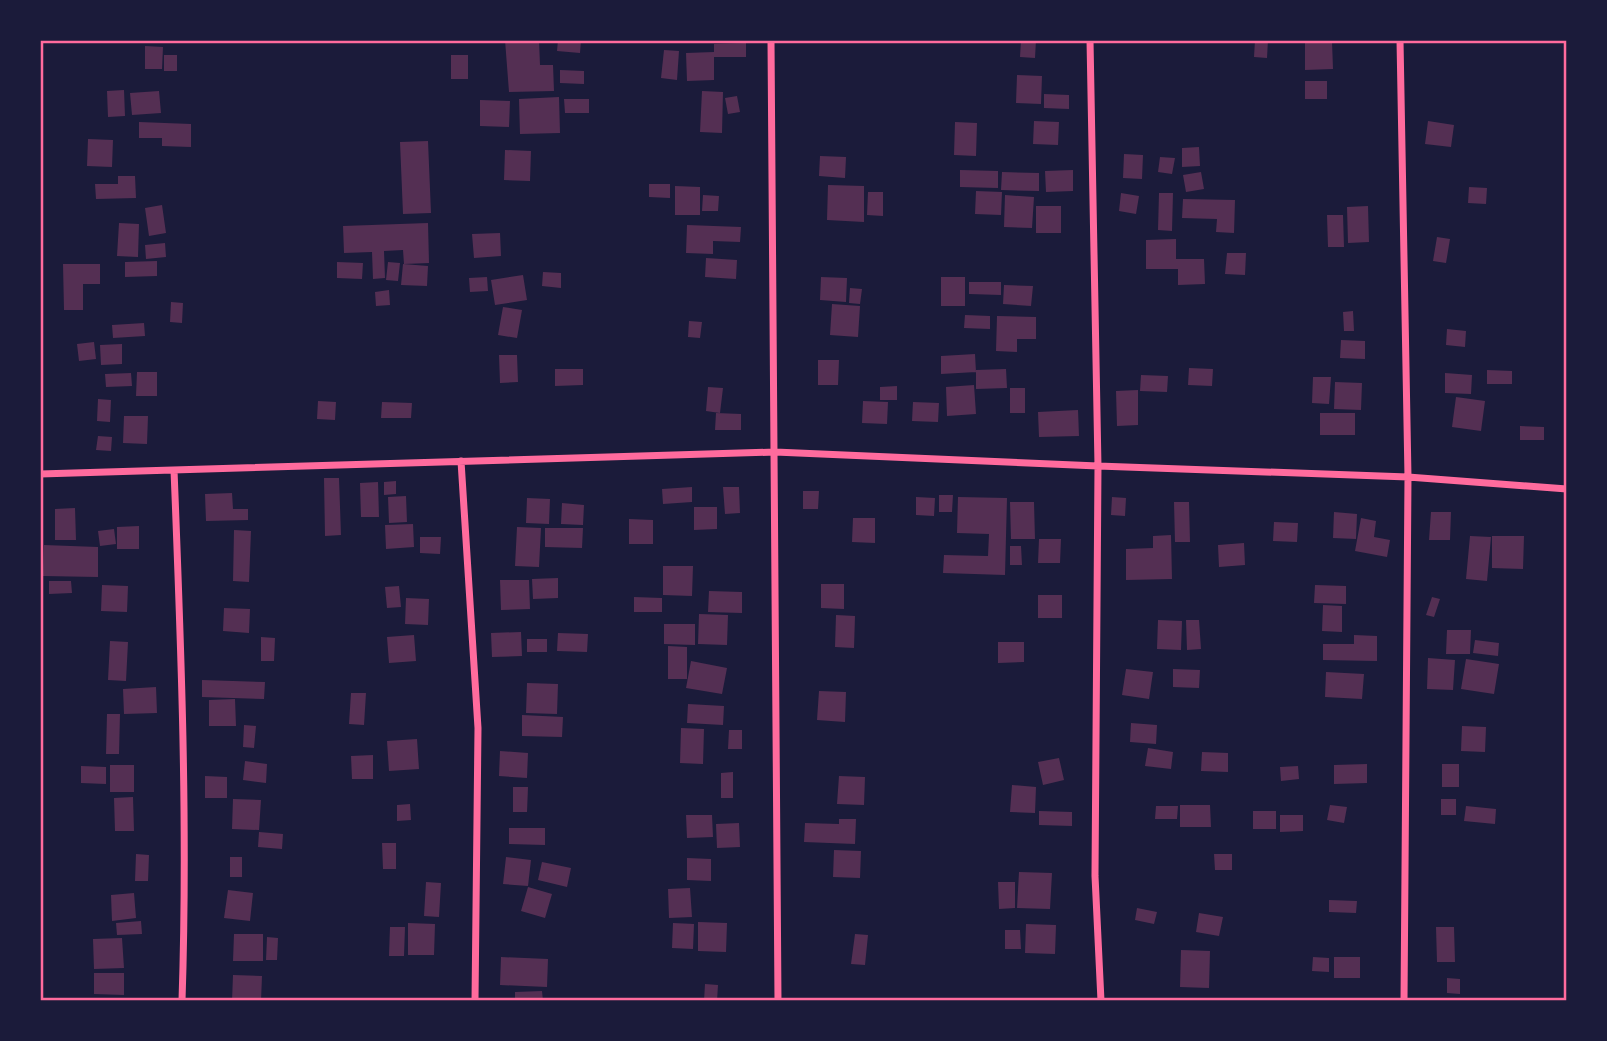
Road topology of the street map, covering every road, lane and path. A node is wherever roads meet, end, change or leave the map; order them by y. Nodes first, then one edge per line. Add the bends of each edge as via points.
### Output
1 (771, 40) edge
2 (1090, 40) edge
3 (1400, 40) edge
4 (775, 452) junction
5 (461, 461) junction
6 (1098, 466) junction
7 (174, 470) junction
8 (40, 474) edge
9 (1408, 477) junction
10 (1567, 489) edge
11 (182, 1001) edge
12 (475, 1001) edge
13 (778, 1001) edge
14 (1101, 1001) edge
15 (1404, 1001) edge

1 - 4 street
2 - 6 street
3 - 9 street
4 - 5 street
4 - 6 street
4 - 13 street
5 - 7 street
5 - 12 street via 478,728
6 - 9 street
6 - 14 street via 1095,876
7 - 8 street
7 - 11 street via 185,876
9 - 10 street
9 - 15 street

